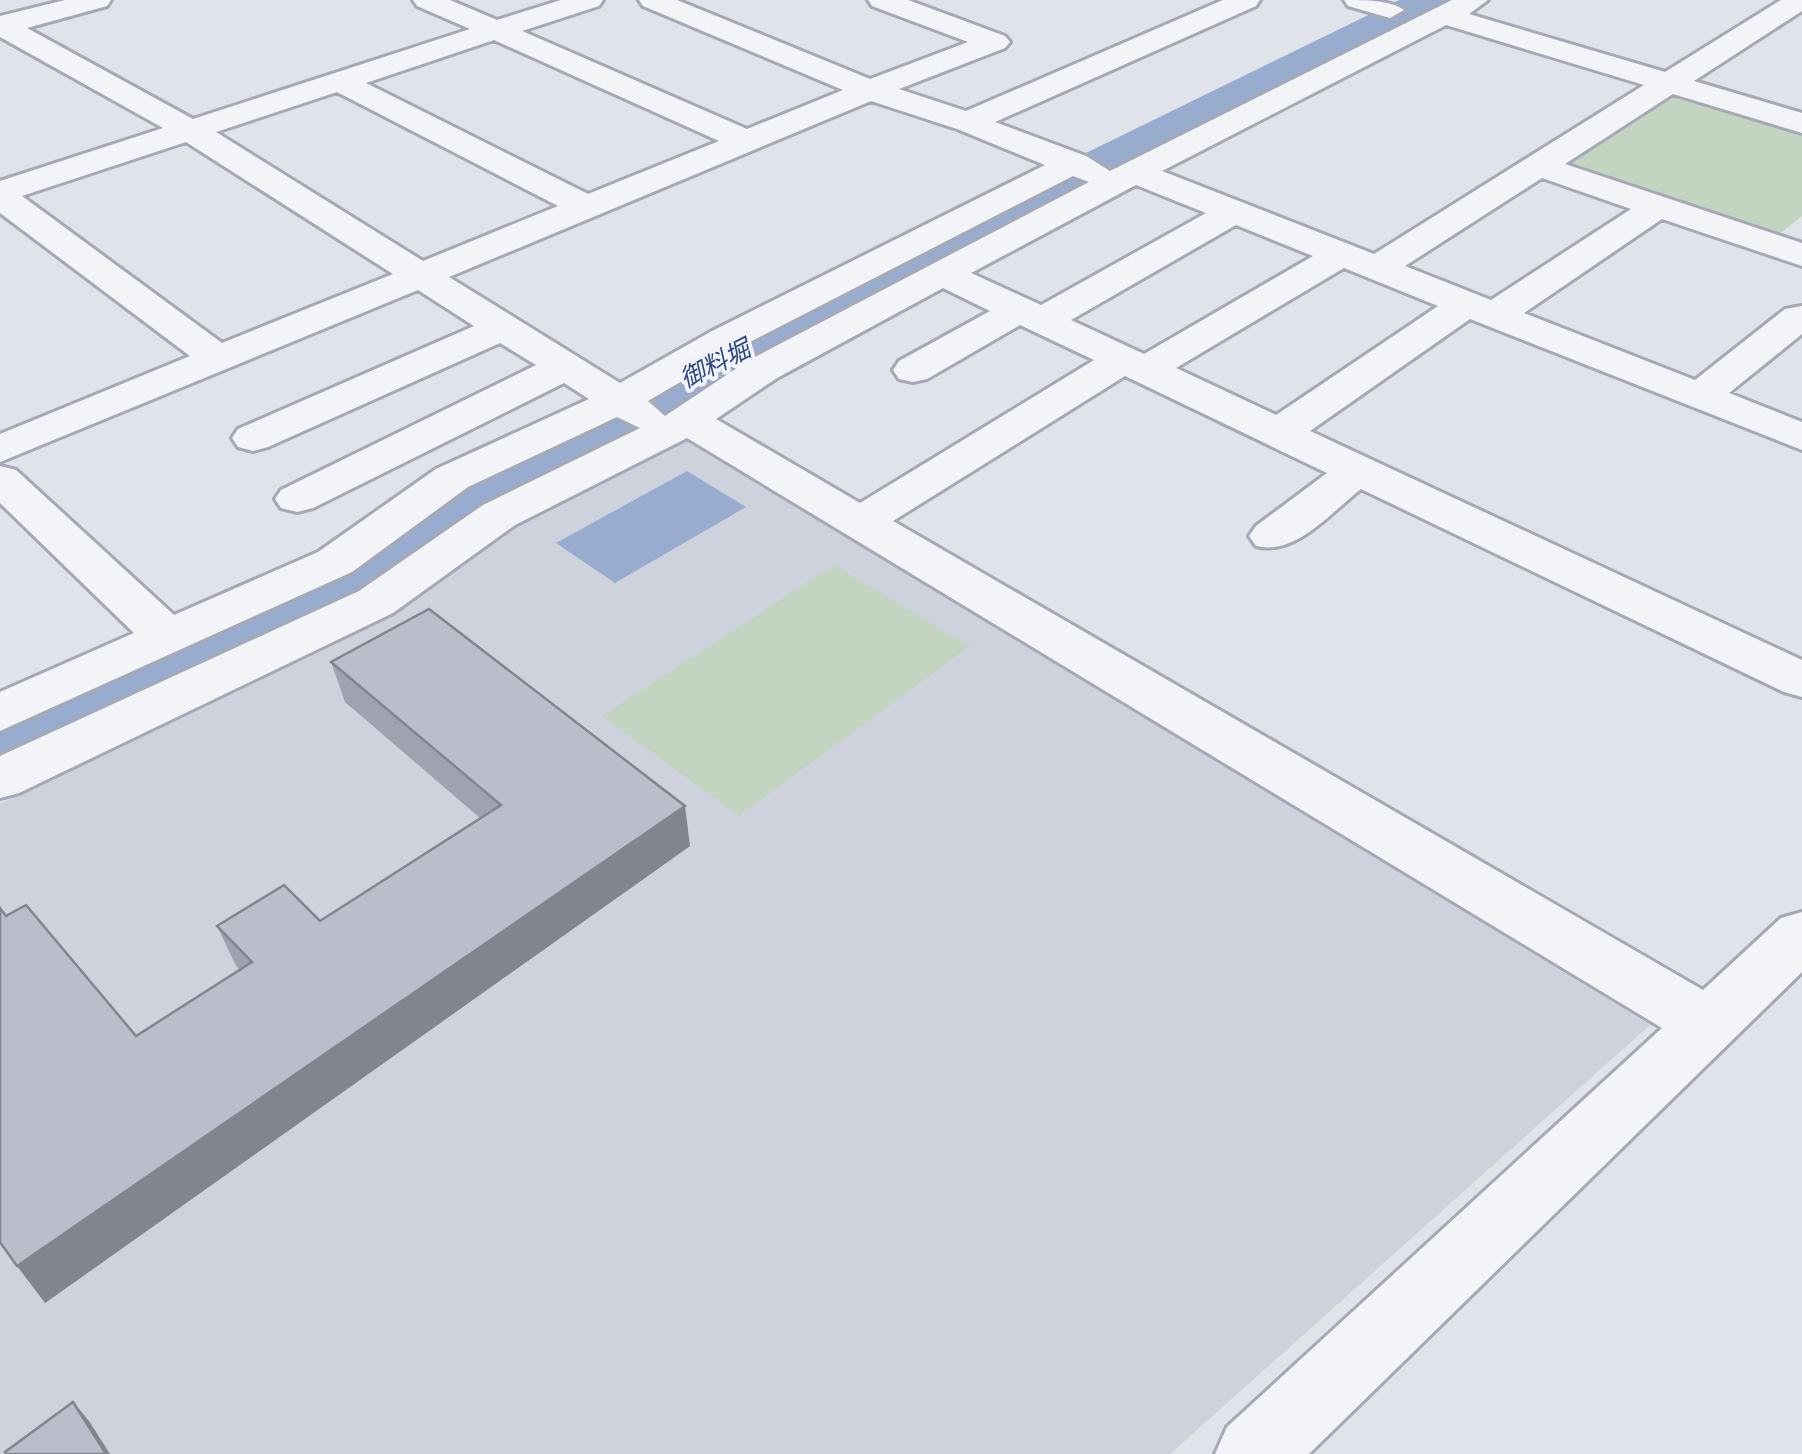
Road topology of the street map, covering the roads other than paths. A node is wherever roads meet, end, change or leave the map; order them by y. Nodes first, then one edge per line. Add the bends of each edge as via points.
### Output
1 (97, 0) edge
2 (427, 0) edge
3 (589, 0) edge
4 (653, 0) edge
5 (882, 0) edge
6 (1246, 0) edge
7 (1474, 0) edge
8 (1400, 6) edge
9 (1793, 12) edge
10 (1, 25) edge
11 (494, 31) junction
12 (339, 82) junction
13 (1669, 83) junction
14 (870, 90) junction
15 (968, 122) junction
16 (1802, 123) edge
17 (190, 130) junction
18 (748, 142) junction
19 (1539, 166) junction
20 (1101, 173) junction
21 (0, 194) edge
22 (1658, 206) junction
23 (588, 208) junction
24 (1234, 211) junction
25 (1796, 245) edge
26 (1342, 254) junction
27 (1378, 268) junction
28 (940, 273) junction
29 (420, 276) junction
30 (1481, 309) junction
31 (1030, 315) junction
32 (1800, 316) dead end
33 (503, 326) junction
34 (217, 358) junction
35 (1134, 364) junction
36 (566, 366) junction
37 (914, 370) dead end
38 (1700, 396) junction
39 (649, 415) junction
40 (1278, 433) junction
41 (1802, 437) edge
42 (253, 438) dead end
43 (0, 449) edge
44 (1358, 470) junction
45 (0, 479) edge
46 (297, 499) dead end
47 (860, 522) junction
48 (1272, 536) dead end
49 (167, 636) junction
50 (1802, 680) edge
51 (0, 713) edge
52 (0, 779) edge
53 (1802, 936) edge
54 (1708, 1024) junction
55 (1254, 1454) edge

1 - 10 street
2 - 11 street
3 - 11 street
4 - 14 street
5 - 14 street via 996,42
6 - 15 street
7 - 8 street
8 - 13 street
8 - 20 street
8 - 20 street
9 - 13 street
10 - 17 street
11 - 12 street
11 - 18 street
12 - 17 street
12 - 23 street
13 - 16 street
13 - 19 street
14 - 15 street
14 - 18 street
15 - 20 street
17 - 21 street
17 - 29 street
18 - 23 street
19 - 22 street
19 - 27 street
20 - 24 street
20 - 28 street
20 - 39 street via 726,338
21 - 34 street
22 - 25 street
22 - 30 street
23 - 29 street
24 - 26 street
24 - 31 street
26 - 27 street
26 - 35 street
27 - 30 street
28 - 31 street
28 - 39 street via 763,369
29 - 33 street
29 - 34 street
30 - 38 street
30 - 40 street
31 - 35 street
31 - 37 street
32 - 38 street
33 - 36 street
33 - 42 street
34 - 43 street
35 - 40 street
35 - 47 street
36 - 39 street
36 - 46 street
38 - 41 street
39 - 47 street
39 - 49 street via 452,478 335,562
39 - 52 street via 376,602
40 - 44 street
44 - 48 street
44 - 50 street
45 - 49 street
47 - 54 street
49 - 51 street
53 - 54 street
54 - 55 street

